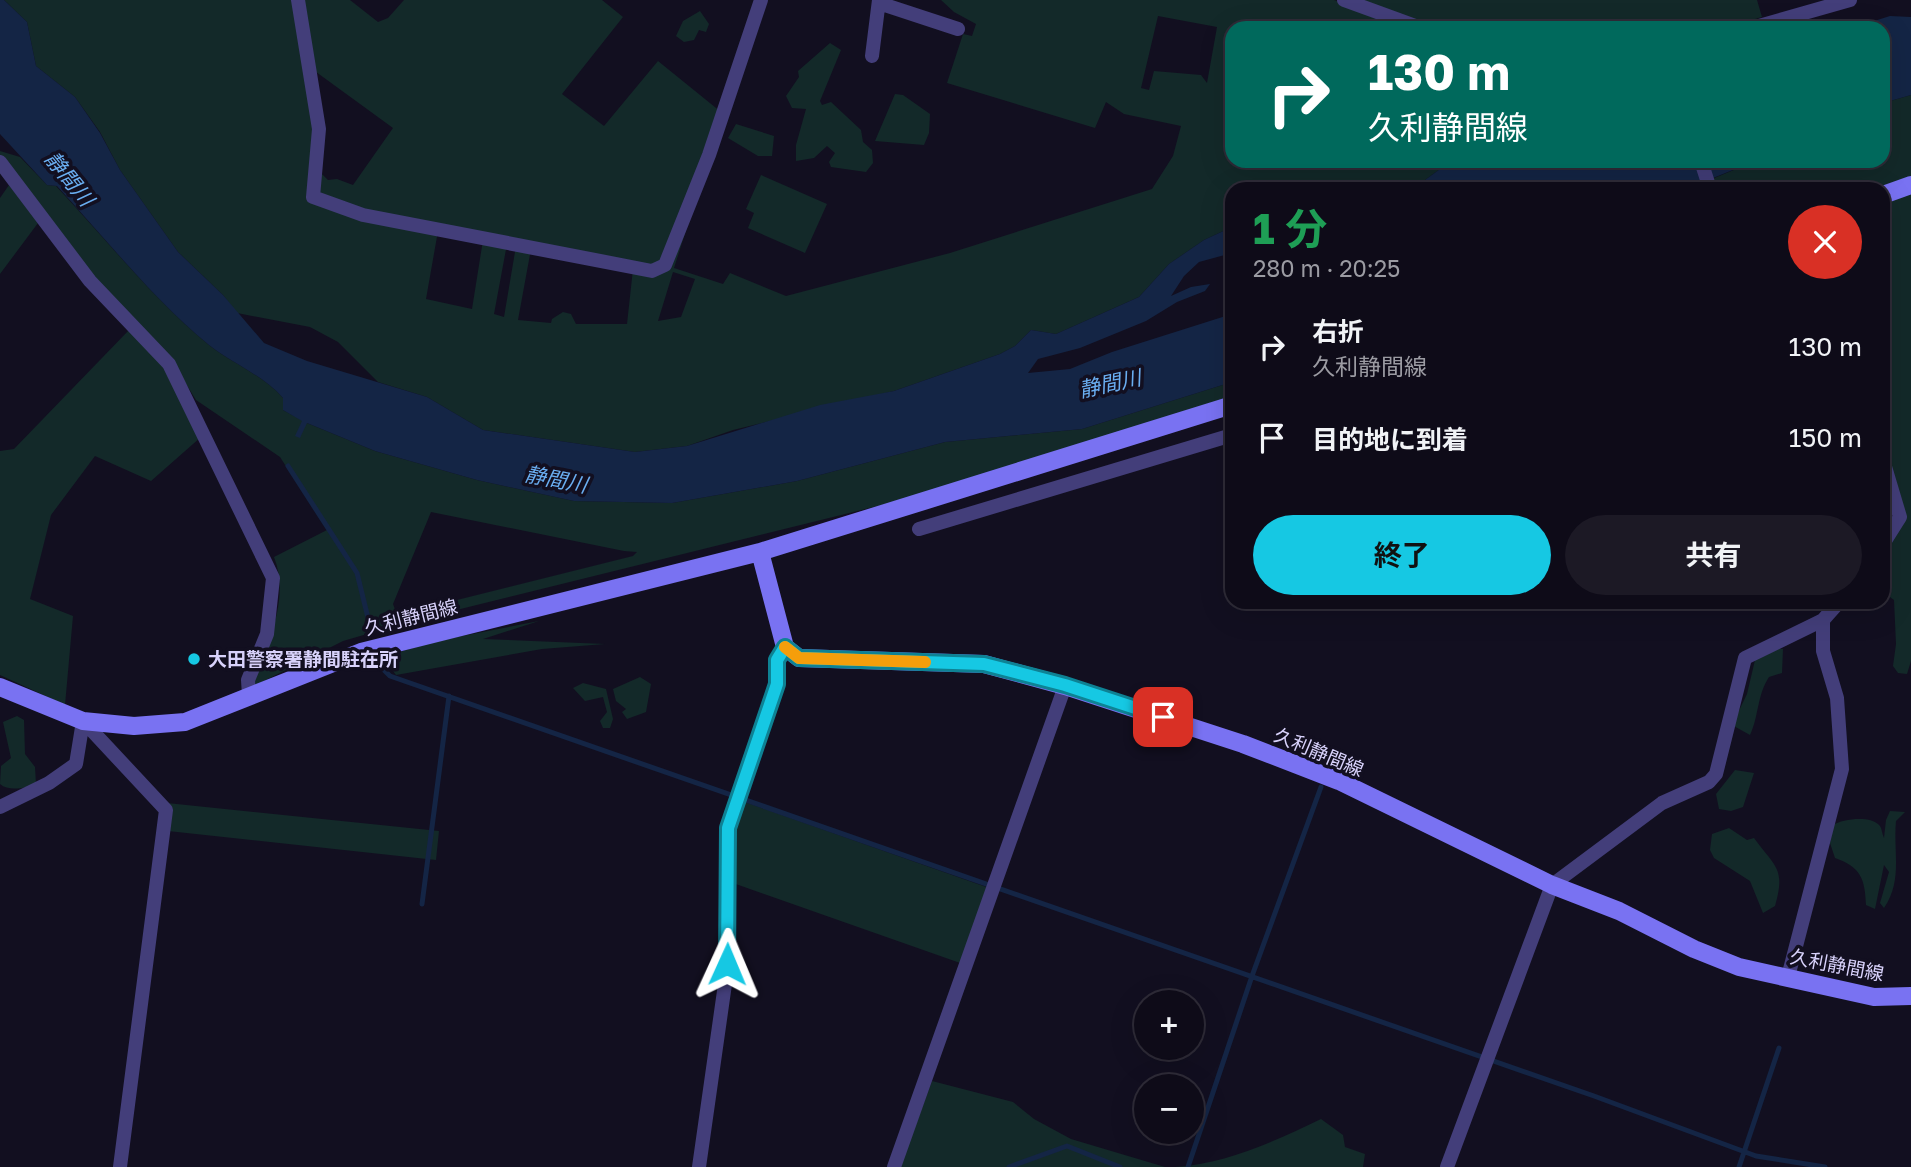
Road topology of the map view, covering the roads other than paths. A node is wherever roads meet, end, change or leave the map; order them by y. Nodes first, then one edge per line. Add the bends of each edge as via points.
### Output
1 (298, 0) edge
2 (761, 0) edge
3 (1344, 0) edge
4 (1850, 0) edge
5 (879, 2) edge
6 (1402, 21) edge
7 (1776, 21) edge
8 (958, 29) dead end
9 (873, 56) dead end
10 (0, 162) edge
11 (1911, 185) edge
12 (1890, 192) edge
13 (1225, 407) edge
14 (1225, 437) edge
15 (1890, 483) edge
16 (919, 529) dead end
17 (1890, 533) edge
18 (760, 552) junction
19 (1833, 609) edge
20 (1823, 620) junction
21 (785, 647) junction
22 (1065, 685) junction
23 (0, 687) edge
24 (249, 695) junction
25 (83, 721) junction
26 (0, 807) edge
27 (1552, 885) junction
28 (1788, 977) junction
29 (1911, 996) edge
30 (120, 1167) edge
31 (699, 1167) edge
32 (894, 1167) edge
33 (1447, 1167) edge

1 - 2 street via 319,129 313,198 363,215 652,271 665,265 709,155
3 - 6 street
4 - 7 street
5 - 8 street
5 - 9 street
10 - 24 street via 90,281 169,364 273,578 267,634 248,680
11 - 12 main road
13 - 18 main road, 久利静間線
14 - 16 street
15 - 17 street via 1900,517
18 - 21 main road
18 - 24 main road, 久利静間線 via 360,652
19 - 20 street
20 - 27 street via 1745,659 1716,774 1709,782 1662,803
20 - 28 street via 1823,651 1837,698 1842,769
21 - 22 main road, 久利静間線 via 799,658 984,664
21 - 31 street via 777,660 777,684 728,828 727,970
22 - 27 main road, 久利静間線 via 1233,740 1339,781
22 - 32 street
23 - 25 main road, 久利静間線
24 - 25 main road, 久利静間線 via 185,722 134,726
25 - 26 street via 76,764
25 - 30 street via 166,810
27 - 28 main road, 久利静間線 via 1739,967
27 - 33 street
28 - 29 main road, 久利静間線 via 1874,997

